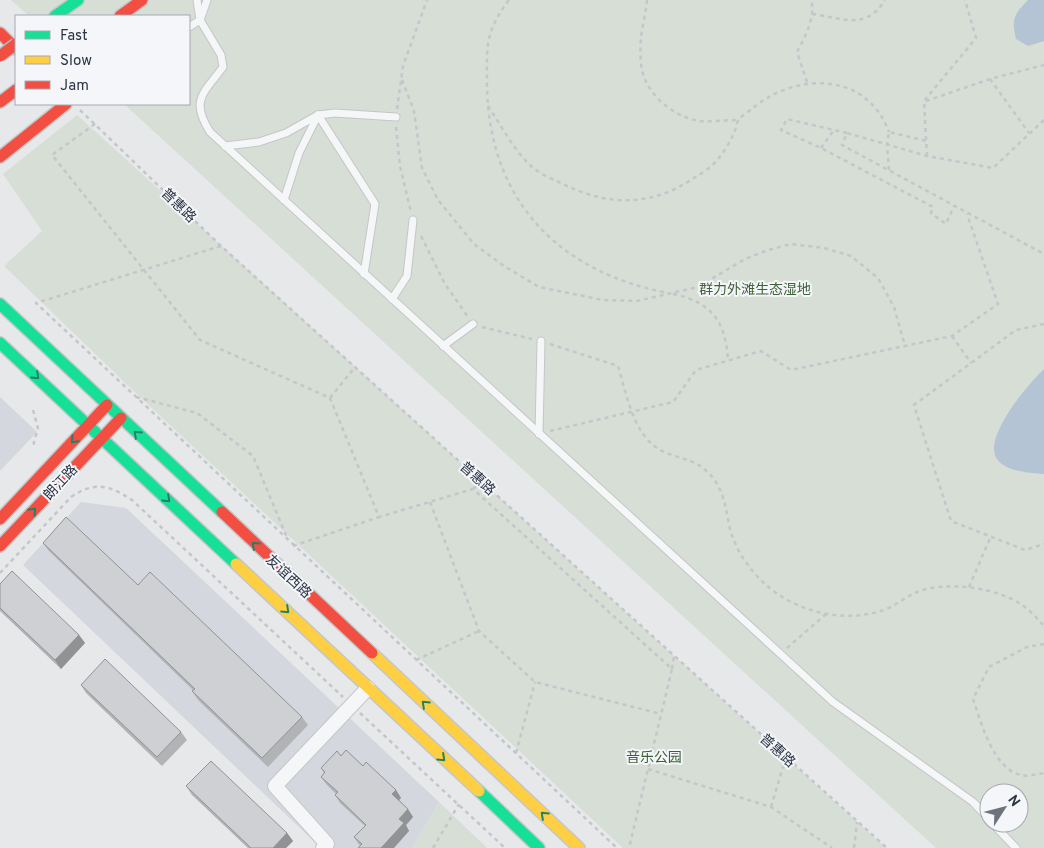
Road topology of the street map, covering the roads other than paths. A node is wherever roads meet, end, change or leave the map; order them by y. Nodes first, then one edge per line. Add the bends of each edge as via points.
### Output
1 (78, 0) edge
2 (142, 0) edge
3 (196, 0) edge
4 (207, 0) edge
5 (56, 15) edge
6 (121, 15) edge
7 (200, 20) junction
8 (190, 26) edge
9 (0, 33) edge
10 (15, 45) edge
11 (15, 48) edge
12 (0, 56) edge
13 (15, 91) edge
14 (0, 102) edge
15 (65, 105) edge
16 (318, 115) junction
17 (396, 116) road end
18 (224, 146) junction
19 (0, 157) edge
20 (284, 200) junction
21 (413, 220) road end
22 (364, 274) junction
23 (392, 299) junction
24 (0, 304) edge
25 (472, 324) road end
26 (541, 341) road end
27 (0, 343) edge
28 (443, 346) junction
29 (108, 405) junction
30 (121, 418) junction
31 (88, 425) junction
32 (539, 434) junction
33 (102, 438) junction
34 (0, 519) edge
35 (0, 546) edge
36 (368, 688) junction
37 (979, 809) edge
38 (1002, 833) edge
39 (323, 848) edge
40 (539, 848) edge
41 (579, 848) edge
42 (1016, 848) edge

1 - 5 main road
2 - 6 main road
3 - 7 lane
4 - 7 lane
7 - 8 lane
7 - 18 lane via 221,55 223,67 200,98 200,116
9 - 11 main road
10 - 12 main road, bridge
13 - 14 main road
15 - 19 main road
16 - 17 lane
16 - 18 lane via 286,133 258,142
16 - 20 lane via 299,153
16 - 22 lane via 375,204
18 - 20 lane
20 - 22 lane
21 - 23 lane via 408,276
22 - 23 lane
23 - 28 lane
24 - 29 main road, 友谊西路
25 - 28 lane
26 - 32 lane
27 -> 31 main road, 友谊西路
28 - 32 lane
29 - 30 main road, 友谊西路
29 - 31 main road, 朗江路
30 - 33 main road, 朗江路
41 -> 30 main road, 友谊西路
31 - 33 main road, 友谊西路
31 -> 34 main road, 朗江路
32 - 37 lane via 833,702
35 -> 33 main road, 朗江路
33 -> 36 main road, 友谊西路
36 - 39 street via 275,786 327,844
36 -> 40 main road, 友谊西路
38 - 42 lane

